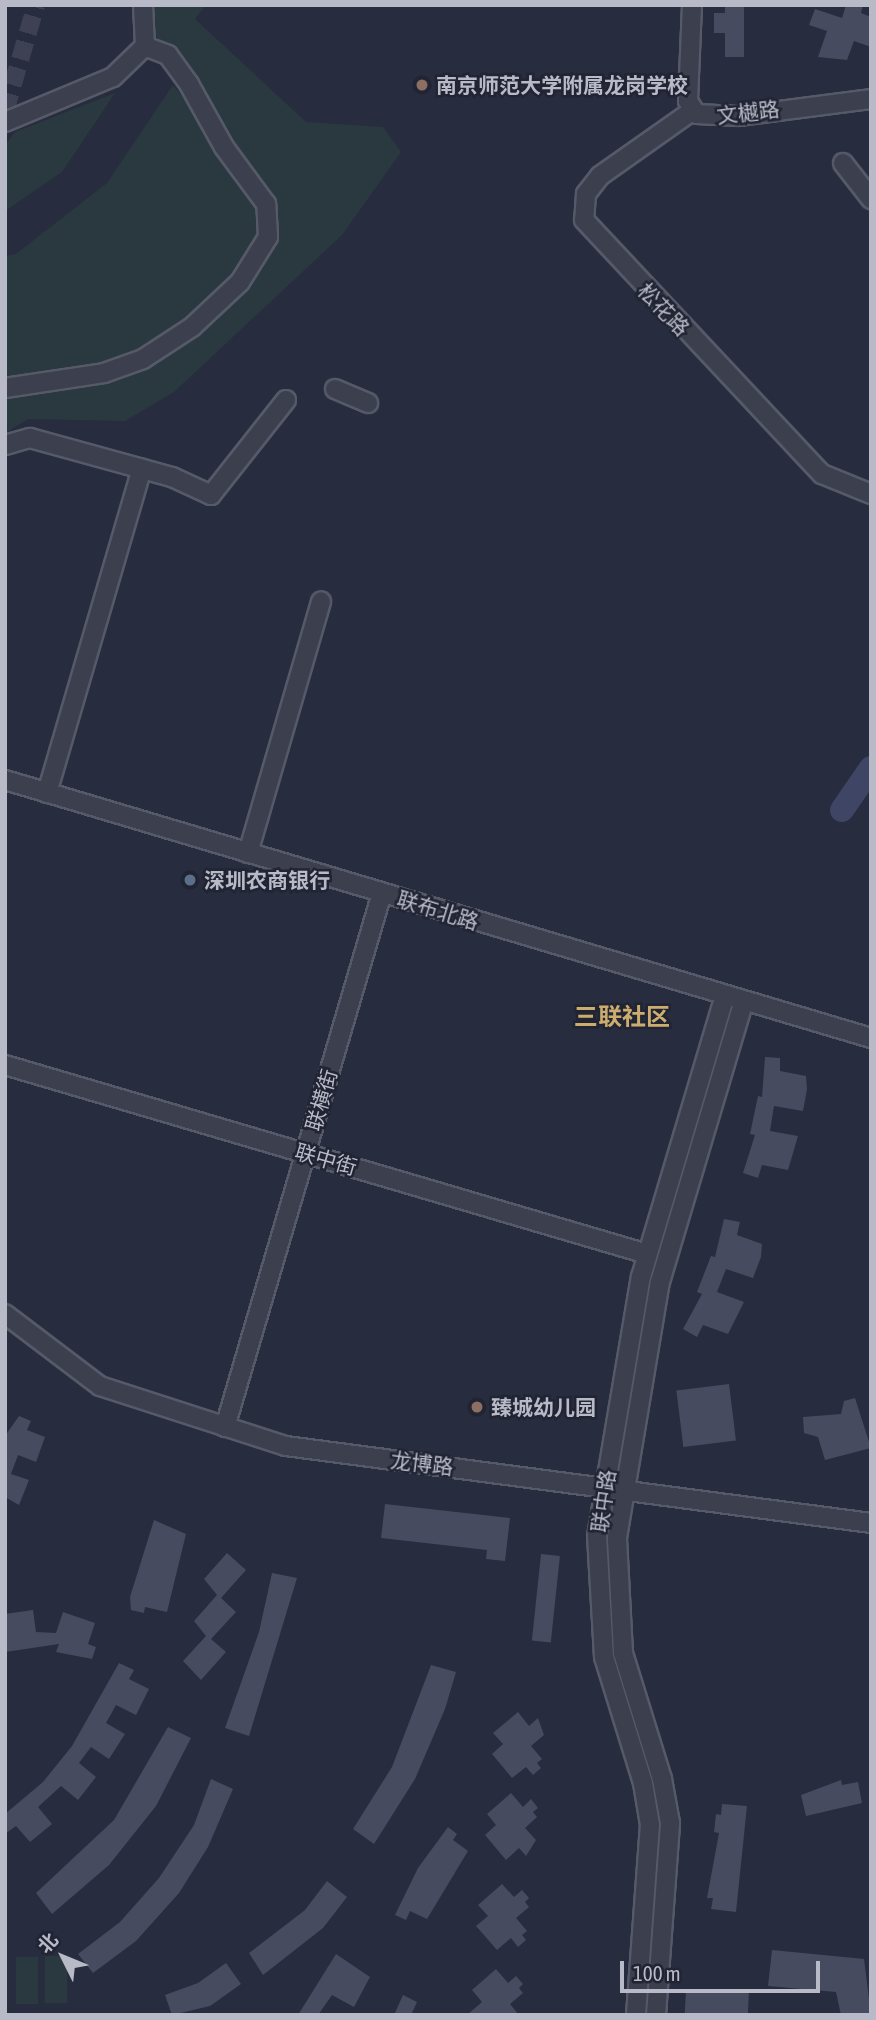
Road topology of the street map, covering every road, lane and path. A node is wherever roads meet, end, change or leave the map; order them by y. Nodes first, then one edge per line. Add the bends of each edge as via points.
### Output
1 (143, 5) edge
2 (692, 5) edge
3 (145, 46) junction
4 (871, 99) edge
5 (692, 111) junction
6 (5, 122) edge
7 (843, 163) dead end
8 (871, 199) edge
9 (5, 388) edge
10 (335, 389) dead end
11 (286, 400) dead end
12 (368, 403) dead end
13 (5, 445) edge
14 (142, 469) junction
15 (871, 494) edge
16 (321, 601) dead end
17 (5, 780) edge
18 (47, 793) junction
19 (248, 853) junction
20 (382, 893) junction
21 (725, 995) junction
22 (744, 1001) junction
23 (871, 1038) edge
24 (5, 1065) edge
25 (305, 1153) junction
26 (647, 1254) junction
27 (5, 1314) edge
28 (225, 1427) junction
29 (605, 1485) junction
30 (624, 1488) junction
31 (871, 1522) edge
32 (636, 2015) edge
33 (656, 2015) edge

1 - 3 street
2 - 5 street, 文樾路
3 - 6 street via 113,77 91,89
3 - 9 street via 168,55 266,204 268,237 240,282 192,327 143,359 104,373
4 - 5 street, 文樾路 via 740,116 703,117
5 - 15 street, 松花路 via 600,176 586,194 584,220 822,474
7 - 8 street
10 - 12 street
11 - 14 street via 218,492 204,495
13 - 14 street via 30,438
14 - 18 street
16 - 19 street
17 - 18 street, 联布北路
18 - 19 street, 联布北路
19 - 20 street, 联布北路
20 - 21 street, 联布北路
20 - 25 street, 联横街
21 - 22 street, 联布北路
21 - 26 street, 联中路
22 - 23 street, 联布北路
22 - 30 street, 联中路 via 670,1242
24 - 25 street, 联中街
25 - 26 street, 联中街
25 - 28 street, 联横街
26 - 29 street, 联中路
27 - 28 street, 龙博路 via 100,1386
28 - 29 street, 龙博路 via 286,1447
29 - 30 street, 龙博路
29 - 32 street, 联中路 via 596,1556 599,1627 650,1825
30 - 31 street, 龙博路
30 - 33 street, 联中路 via 616,1557 619,1624 670,1823

